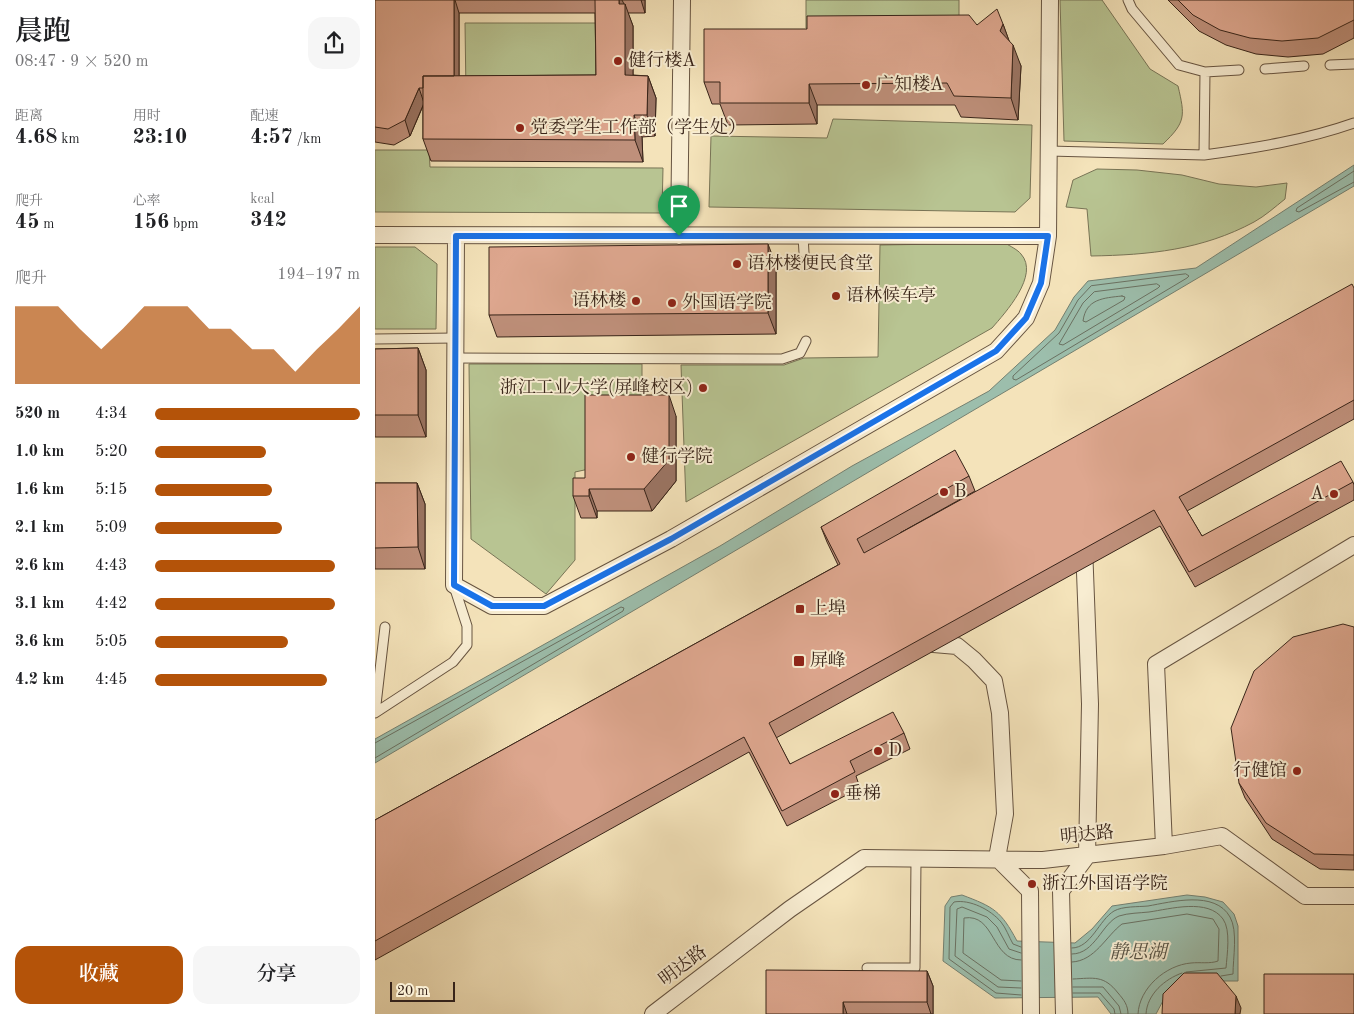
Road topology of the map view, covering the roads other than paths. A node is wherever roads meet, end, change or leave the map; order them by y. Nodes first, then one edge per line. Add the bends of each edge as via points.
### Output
1 (682, 0) edge
2 (1050, 0) edge
3 (1128, 0) edge
4 (1354, 64) edge
5 (1330, 65) dead end
6 (1304, 66) dead end
7 (1265, 68) dead end
8 (1239, 70) dead end
9 (1205, 72) junction
10 (1354, 123) edge
11 (1049, 151) junction
12 (1204, 155) junction
13 (375, 235) edge
14 (456, 236) junction
15 (679, 236) junction
16 (803, 236) junction
17 (1048, 236) junction
18 (804, 253) dead end
19 (455, 338) junction
20 (375, 339) edge
21 (806, 341) dead end
22 (454, 358) junction
23 (1083, 539) edge
24 (1354, 545) edge
25 (454, 585) junction
26 (385, 627) dead end
27 (902, 642) edge
28 (1164, 846) junction
29 (1087, 856) junction
30 (997, 858) junction
31 (916, 860) junction
32 (1354, 896) edge
33 (867, 968) dead end
34 (653, 1014) edge
35 (1031, 1014) edge
36 (1064, 1014) edge

1 - 15 street
2 - 11 street
3 - 9 lane via 1179,65
4 - 5 lane
6 - 7 lane
8 - 9 lane
9 - 12 lane
10 - 12 lane via 1261,147
11 - 12 lane
11 - 17 street
13 - 14 street
14 - 15 street
14 - 19 street
15 - 16 street
16 - 17 street
16 - 18 lane
17 - 25 street via 1041,283 1026,318 996,351 671,539 544,606 492,606
19 - 20 lane
19 - 22 street
21 - 22 lane via 800,353 782,359
22 - 25 street
23 - 29 street via 1090,704
24 - 28 street via 1156,664
25 - 26 lane via 467,626 467,644 453,662 375,713
27 - 30 street via 957,646 995,682 1000,713 1005,814
28 - 29 street, 明达路
28 - 32 street, 明达路 via 1221,836 1305,896
29 - 30 street, 明达路 via 1043,860
29 - 36 street via 1061,891
30 - 31 street, 明达路
30 - 35 street via 1030,891
31 - 33 lane via 915,968
31 - 34 street, 明达路 via 864,858 790,909

